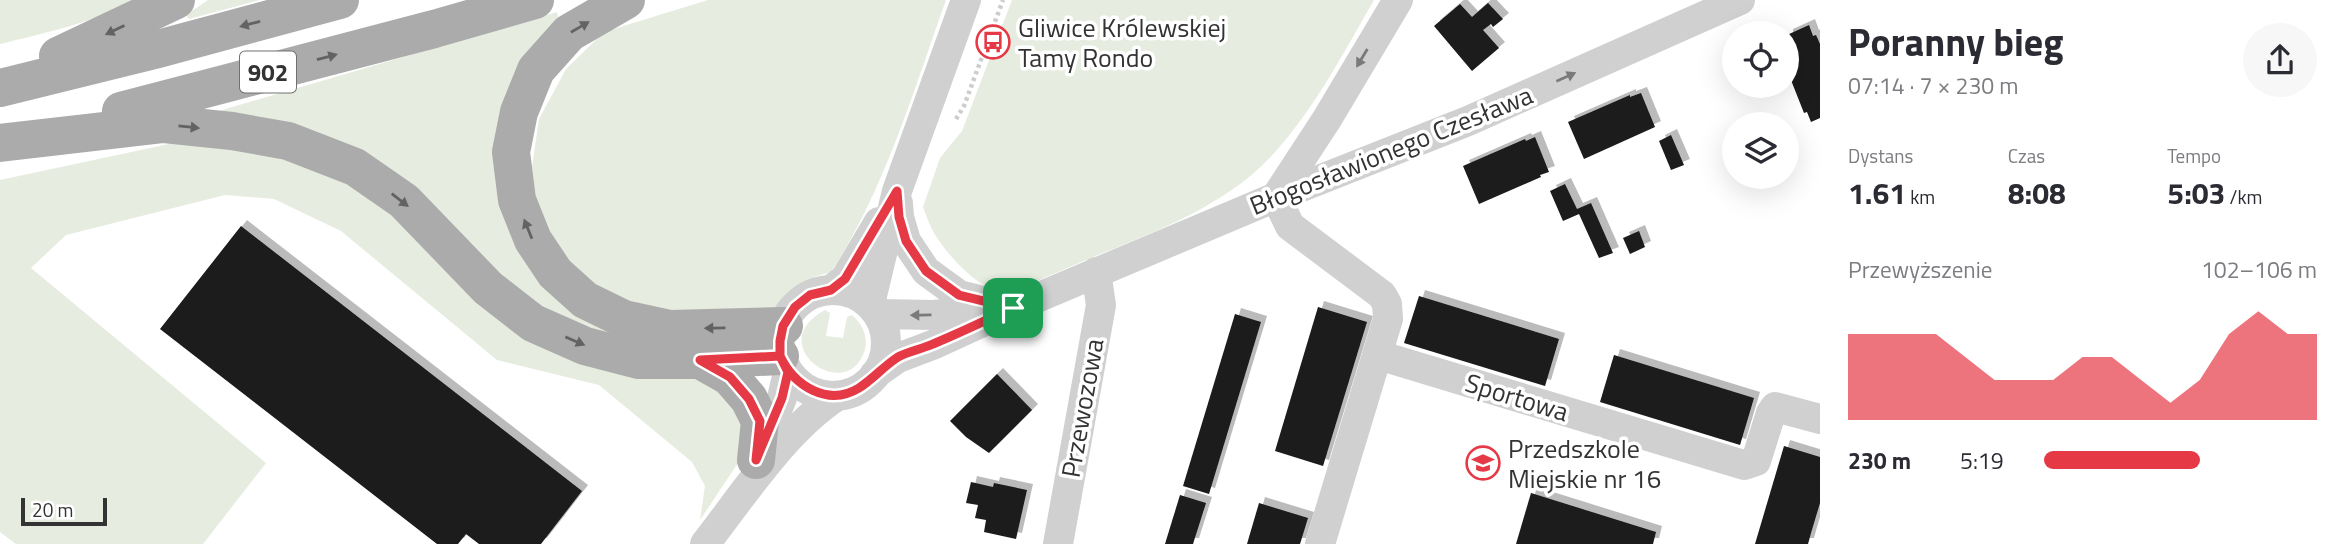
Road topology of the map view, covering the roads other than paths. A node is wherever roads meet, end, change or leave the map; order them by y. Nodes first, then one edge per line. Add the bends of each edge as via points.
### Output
1 (176, 0) edge
2 (340, 0) edge
3 (535, 0) edge
4 (626, 0) edge
5 (966, 0) edge
6 (1398, 0) edge
7 (1740, 0) edge
8 (1691, 9) edge
9 (0, 78) edge
10 (0, 88) edge
11 (0, 142) edge
12 (897, 191) junction
13 (1276, 197) junction
14 (1096, 272) junction
15 (831, 290) junction
16 (1013, 308) junction
17 (874, 309) junction
18 (784, 351) junction
19 (1378, 355) junction
20 (700, 360) junction
21 (875, 374) junction
22 (837, 396) junction
23 (1820, 419) edge
24 (756, 460) junction
25 (711, 536) edge
26 (1058, 544) edge
27 (1320, 544) edge

1 -> 9 main road via 69,52
2 -> 10 main road, 902
11 -> 3 main road, 902
18 -> 4 main road via 624,319 585,300 555,273 533,240 517,200 511,152 519,112 536,70 569,33
5 - 12 street
6 -> 13 street
7 - 8 street, Błogosławionego Czesława
13 -> 8 street, Błogosławionego Czesława via 1468,121
11 -> 20 main road via 164,124 288,141 355,167 404,201 488,288 533,323 585,346 639,360
12 - 15 street via 845,279
12 - 16 street via 906,241 926,271 959,295
12 - 17 street
13 - 14 street, Błogosławionego Czesława
13 - 19 street via 1290,226 1382,295 1388,319
14 - 16 street, Błogosławionego Czesława
14 - 26 street, Przewozowa via 1101,305
15 - 17 street via 853,294
15 - 18 street via 810,295 795,307
16 -> 17 street via 933,315
16 - 21 street via 898,358
17 - 21 street via 887,340 885,357
18 - 20 main road
18 - 22 street via 812,391
18 - 24 street via 782,398
19 - 23 street, Sportowa via 1744,465 1756,461 1775,407
19 - 27 street
20 - 24 main road via 730,377 749,399 760,421
21 - 22 street via 857,390
22 - 25 street via 780,448
24 - 25 street

